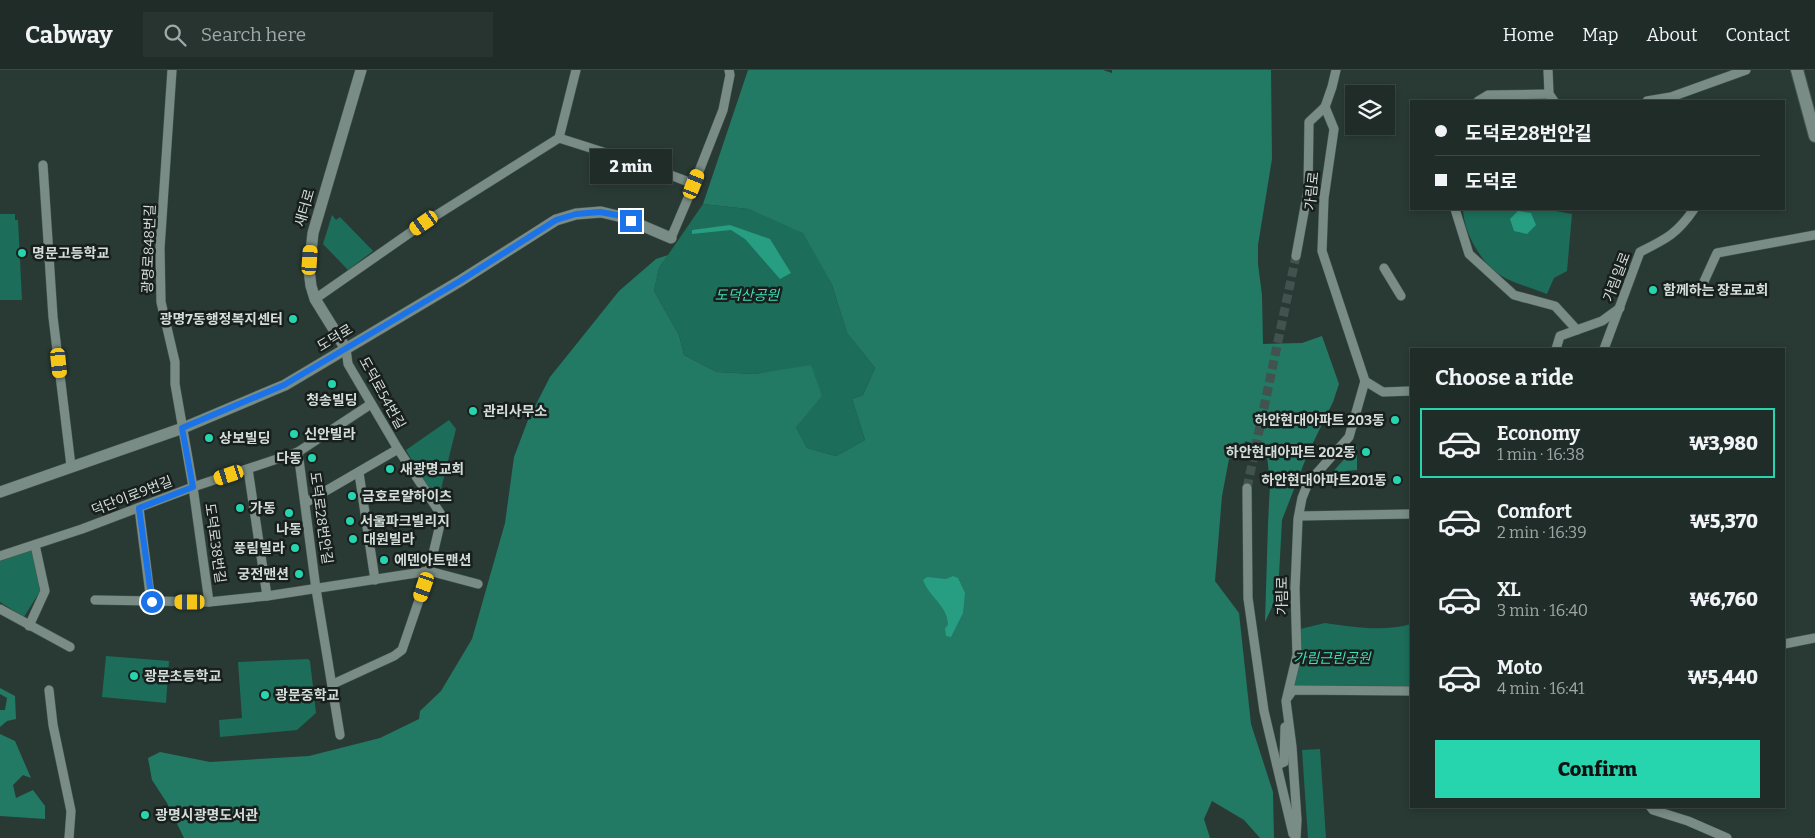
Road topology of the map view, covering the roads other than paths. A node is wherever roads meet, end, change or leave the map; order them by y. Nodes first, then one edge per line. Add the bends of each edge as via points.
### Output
1 (172, 70) edge
2 (361, 70) edge
3 (576, 70) edge
4 (729, 70) edge
5 (1336, 70) edge
6 (1548, 70) edge
7 (1746, 70) edge
8 (1797, 70) edge
9 (1552, 98) edge
10 (1672, 99) edge
11 (1480, 100) edge
12 (1660, 100) edge
13 (1325, 107) junction
14 (1815, 136) edge
15 (559, 138) junction
16 (43, 165) dead end
17 (694, 184) junction
18 (1454, 210) edge
19 (1693, 210) edge
20 (1815, 235) edge
21 (671, 238) joint
22 (1296, 256) tunnel mouth
23 (1384, 268) dead end
24 (1701, 288) dead end
25 (1401, 296) dead end
26 (315, 299) junction
27 (1620, 308) junction
28 (1577, 330) junction
29 (1556, 348) edge
30 (1604, 348) edge
31 (346, 349) junction
32 (1365, 381) junction
33 (1410, 391) edge
34 (371, 404) junction
35 (182, 428) junction
36 (398, 449) junction
37 (298, 452) junction
38 (71, 466) junction
39 (248, 469) junction
40 (359, 473) junction
41 (193, 487) junction
42 (1247, 488) tunnel mouth
43 (0, 492) edge
44 (305, 503) junction
45 (139, 508) junction
46 (1410, 514) edge
47 (1298, 516) junction
48 (35, 544) junction
49 (0, 556) edge
50 (429, 571) junction
51 (376, 580) junction
52 (478, 584) dead end
53 (316, 589) junction
54 (267, 596) junction
55 (95, 600) dead end
56 (152, 602) junction
57 (209, 602) junction
58 (0, 609) edge
59 (30, 626) junction
60 (1815, 638) edge
61 (1785, 644) edge
62 (70, 647) dead end
63 (333, 684) junction
64 (49, 690) dead end
65 (1410, 691) edge
66 (1286, 700) junction
67 (340, 735) dead end
68 (1277, 765) junction
69 (1652, 808) edge
70 (69, 838) edge
71 (1295, 838) edge
72 (1727, 838) edge

1 - 35 street, 광명로848번길 via 160,278 161,302 175,362
2 - 26 street, 새터로 via 313,234 309,270
3 - 15 street
4 - 17 street via 723,110
5 - 13 street
6 - 9 street
7 - 10 street
8 - 14 main road
9 - 11 street via 1488,95
10 - 12 street
13 - 22 street, 가림로 via 1309,122 1308,190
13 - 32 street, 가림로 via 1334,129 1324,198 1322,251
15 - 17 street
15 - 26 street via 424,223
16 - 38 street via 54,317
17 - 21 street
18 - 28 street via 1469,254 1514,295 1555,306
19 - 27 street, 가림일로 via 1671,236 1640,252
20 - 24 street via 1717,253
21 - 31 street, 도덕로 via 622,216 600,212 556,220
23 - 25 street
26 - 31 street, 새터로
27 - 28 street via 1602,321
27 - 30 street, 가림일로
28 - 29 street via 1560,336
31 - 34 street, 도덕로54번길 via 348,364
31 - 35 street, 도덕로 via 284,385
32 - 33 street via 1383,392
32 - 47 street, 가림로 via 1349,437 1308,483
34 - 36 street, 도덕로54번길
34 - 37 street, 덕단이로9번길
35 - 38 street, 도덕로
35 - 41 street, 도덕로38번길
36 - 40 street, 도덕로54번길
36 - 50 street, 도덕로54번길 via 442,516
37 - 39 street, 덕단이로9번길
37 - 44 street, 도덕로28번안길
38 - 43 street, 도덕로
39 - 41 street, 덕단이로9번길
39 - 54 street
40 - 44 street, 도덕로54번길
40 - 51 street
41 - 45 street, 덕단이로9번길
41 - 57 street, 도덕로38번길
42 - 68 street via 1248,598 1264,711
44 - 53 street, 도덕로28번안길
45 - 48 street, 덕단이로9번길
45 - 56 street
46 - 47 street
47 - 66 street, 가림로 via 1297,655
48 - 49 street, 덕단이로9번길
48 - 59 street via 46,591
50 - 51 street
50 - 52 street
50 - 63 street, 도덕로54번길 via 402,650
51 - 53 street
53 - 54 street
53 - 63 street, 도덕로28번안길
54 - 57 street
55 - 56 street
56 - 57 street
58 - 59 street
59 - 62 street
60 - 61 street
63 - 67 street, 도덕로28번안길
64 - 70 street via 71,811
65 - 66 street via 1293,690
66 - 68 street via 1284,762
66 - 71 street via 1292,747
68 - 71 street
69 - 72 street

